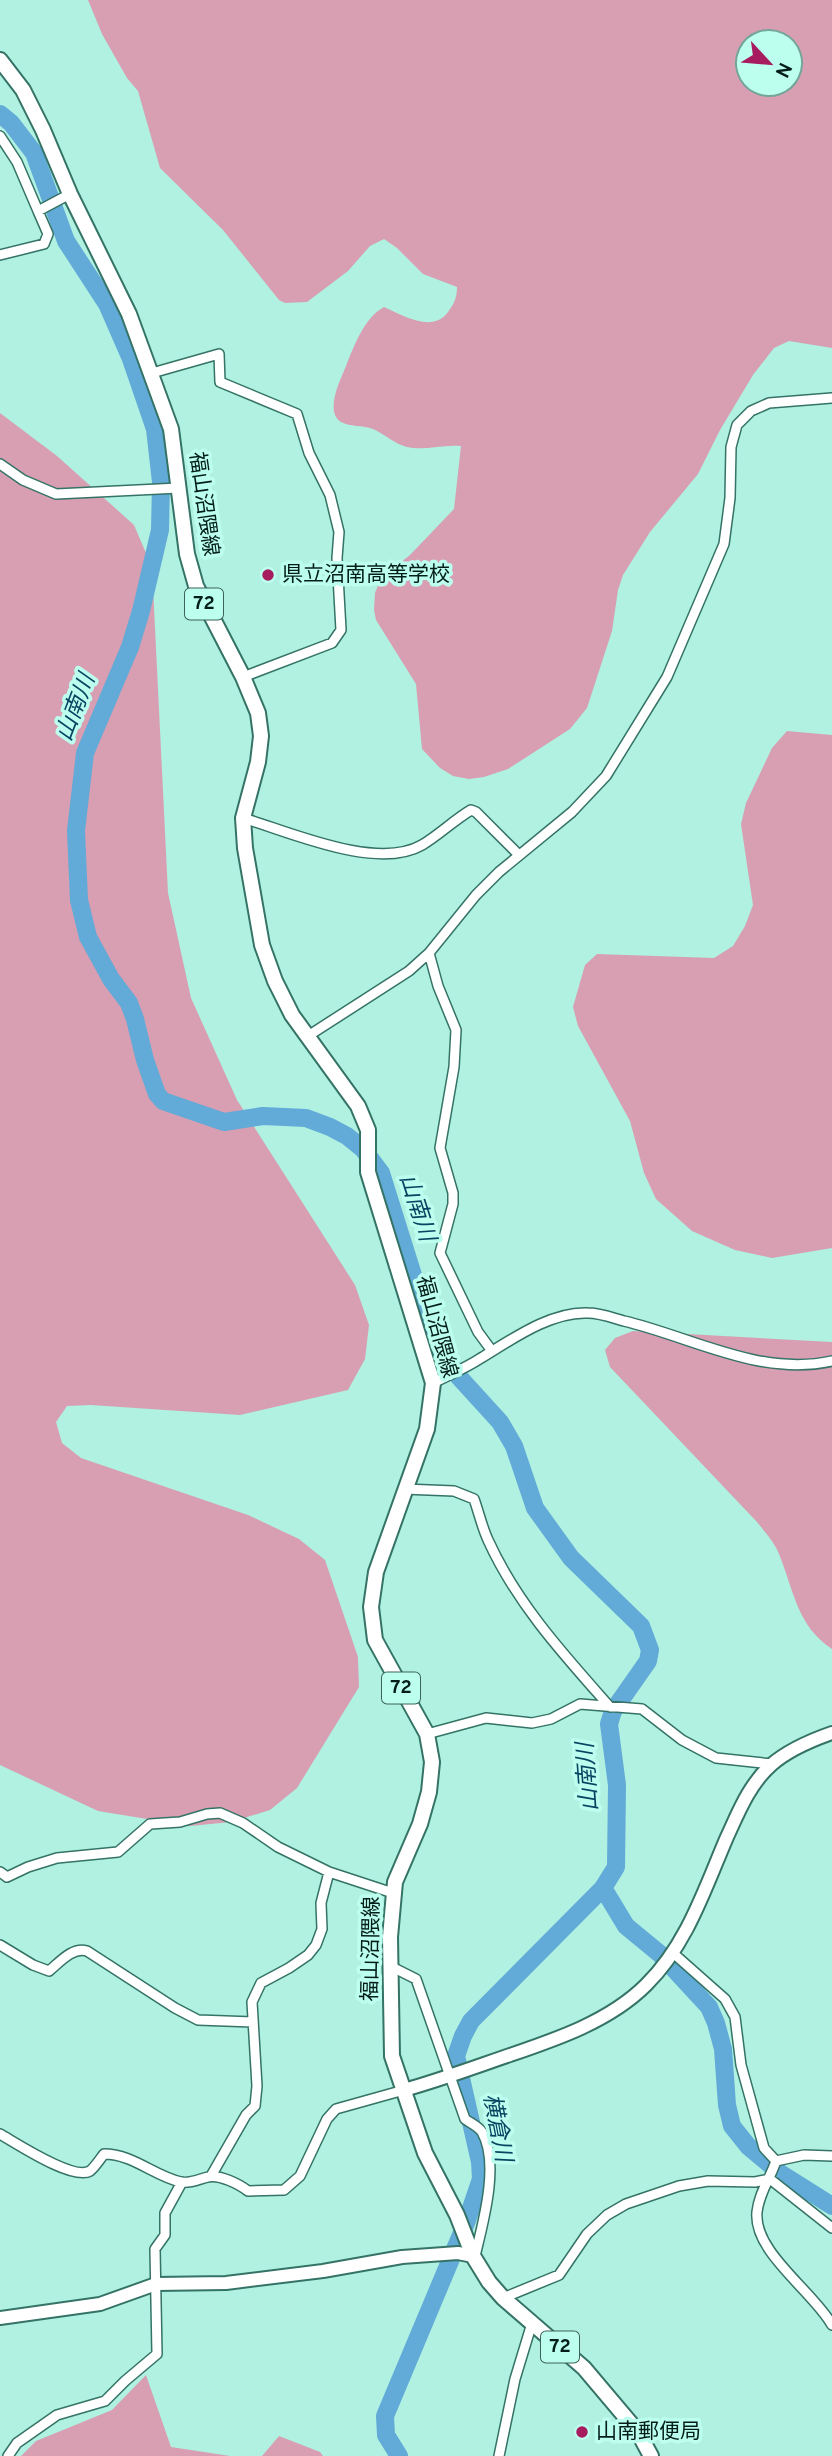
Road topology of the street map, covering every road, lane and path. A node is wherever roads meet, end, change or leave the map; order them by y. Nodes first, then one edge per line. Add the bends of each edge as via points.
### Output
1 (0, 60) edge
2 (0, 136) edge
3 (64, 197) junction
4 (39, 210) junction
5 (0, 256) edge
6 (152, 373) junction
7 (832, 398) edge
8 (0, 464) edge
9 (176, 488) junction
10 (243, 677) junction
11 (243, 818) junction
12 (519, 855) junction
13 (429, 953) junction
14 (308, 1036) junction
15 (492, 1351) junction
16 (832, 1361) edge
17 (433, 1383) junction
18 (404, 1489) junction
19 (610, 1707) junction
20 (832, 1733) edge
21 (427, 1734) junction
22 (772, 1764) junction
23 (0, 1872) edge
24 (329, 1872) junction
25 (393, 1892) junction
26 (0, 1945) edge
27 (673, 1953) junction
28 (392, 1967) junction
29 (253, 2022) junction
30 (450, 2076) junction
31 (404, 2090) junction
32 (0, 2134) edge
33 (832, 2156) edge
34 (776, 2161) junction
35 (211, 2176) junction
36 (770, 2179) junction
37 (182, 2182) junction
38 (832, 2228) edge
39 (471, 2249) junction
40 (156, 2284) junction
41 (503, 2298) junction
42 (0, 2318) edge
43 (532, 2323) junction
44 (832, 2325) edge
45 (8, 2456) edge
46 (499, 2456) edge
47 (651, 2456) edge

1 - 3 main road, 福山沼隈線 / 72 via 23,90 43,130
2 - 4 street
3 - 4 street
3 - 6 main road, 福山沼隈線 / 72 via 129,314
4 - 5 street via 48,234 44,244
6 - 9 main road, 福山沼隈線 / 72 via 170,429
6 - 10 street via 219,354 220,382 297,414 309,453 330,495 339,532 341,630 332,643
7 - 12 street via 769,404 751,411 737,425 731,447 724,544 667,677 606,776 572,812
8 - 9 street via 56,495
9 - 10 main road, 福山沼隈線 / 72 via 196,586
10 - 11 main road, 福山沼隈線 / 72 via 258,713 261,736
11 - 12 street via 317,842 374,854 405,852 422,845 471,810
11 - 14 main road, 福山沼隈線 / 72 via 262,945 292,1015
12 - 13 street via 476,895
13 - 14 street via 409,971
13 - 15 street via 456,1030 440,1148 453,1204 440,1253
14 - 17 main road, 福山沼隈線 / 72 via 358,1106 368,1130 368,1171
15 - 16 street via 553,1319 587,1312 658,1329 740,1358 792,1364
15 - 17 street
17 - 18 main road, 福山沼隈線 / 72 via 427,1429
18 - 19 street via 454,1491 474,1499 487,1538 525,1605
18 - 21 main road, 福山沼隈線 / 72 via 376,1572 371,1607 374,1640
19 - 21 street via 580,1704 532,1723 486,1718
19 - 22 street via 642,1709 682,1740 716,1758
20 - 22 street
21 - 25 main road, 福山沼隈線 / 72 via 432,1762 429,1792
22 - 27 street via 744,1800
23 - 24 street via 8,1877 57,1858 118,1853 150,1824 220,1813
24 - 25 street
24 - 29 street via 316,1945 308,1955 261,1983 252,2002
25 - 28 main road, 福山沼隈線 / 72
26 - 29 street via 49,1971 68,1955 88,1951 198,2020
27 - 30 street via 644,1988 614,2011 560,2038
27 - 34 street via 725,1999 735,2017 741,2065 764,2148
28 - 30 street via 416,1979
28 - 31 main road, 福山沼隈線 / 72 via 393,2056
29 - 35 street via 255,2106
30 - 31 street
30 - 39 street via 465,2119 480,2129 488,2149 489,2181 475,2257
31 - 35 street via 336,2109 300,2176 284,2190 248,2192 241,2185
31 - 39 main road, 福山沼隈線 / 72 via 425,2153
32 - 37 street via 78,2173 89,2171 104,2154 118,2154
33 - 34 street
34 - 36 street
35 - 37 street
36 - 38 street
36 - 41 street via 698,2182 626,2204 587,2234 559,2274
36 - 44 street via 761,2191 756,2215 763,2238
37 - 40 street via 166,2213 165,2235 155,2249
39 - 40 street via 226,2283
39 - 41 main road, 福山沼隈線 / 72
40 - 42 street via 100,2304
40 - 45 street via 158,2354 105,2401 57,2416 17,2444
41 - 43 main road, 福山沼隈線 / 72
43 - 46 street via 514,2379
43 - 47 main road, 福山沼隈線 / 72 via 584,2368 638,2432

